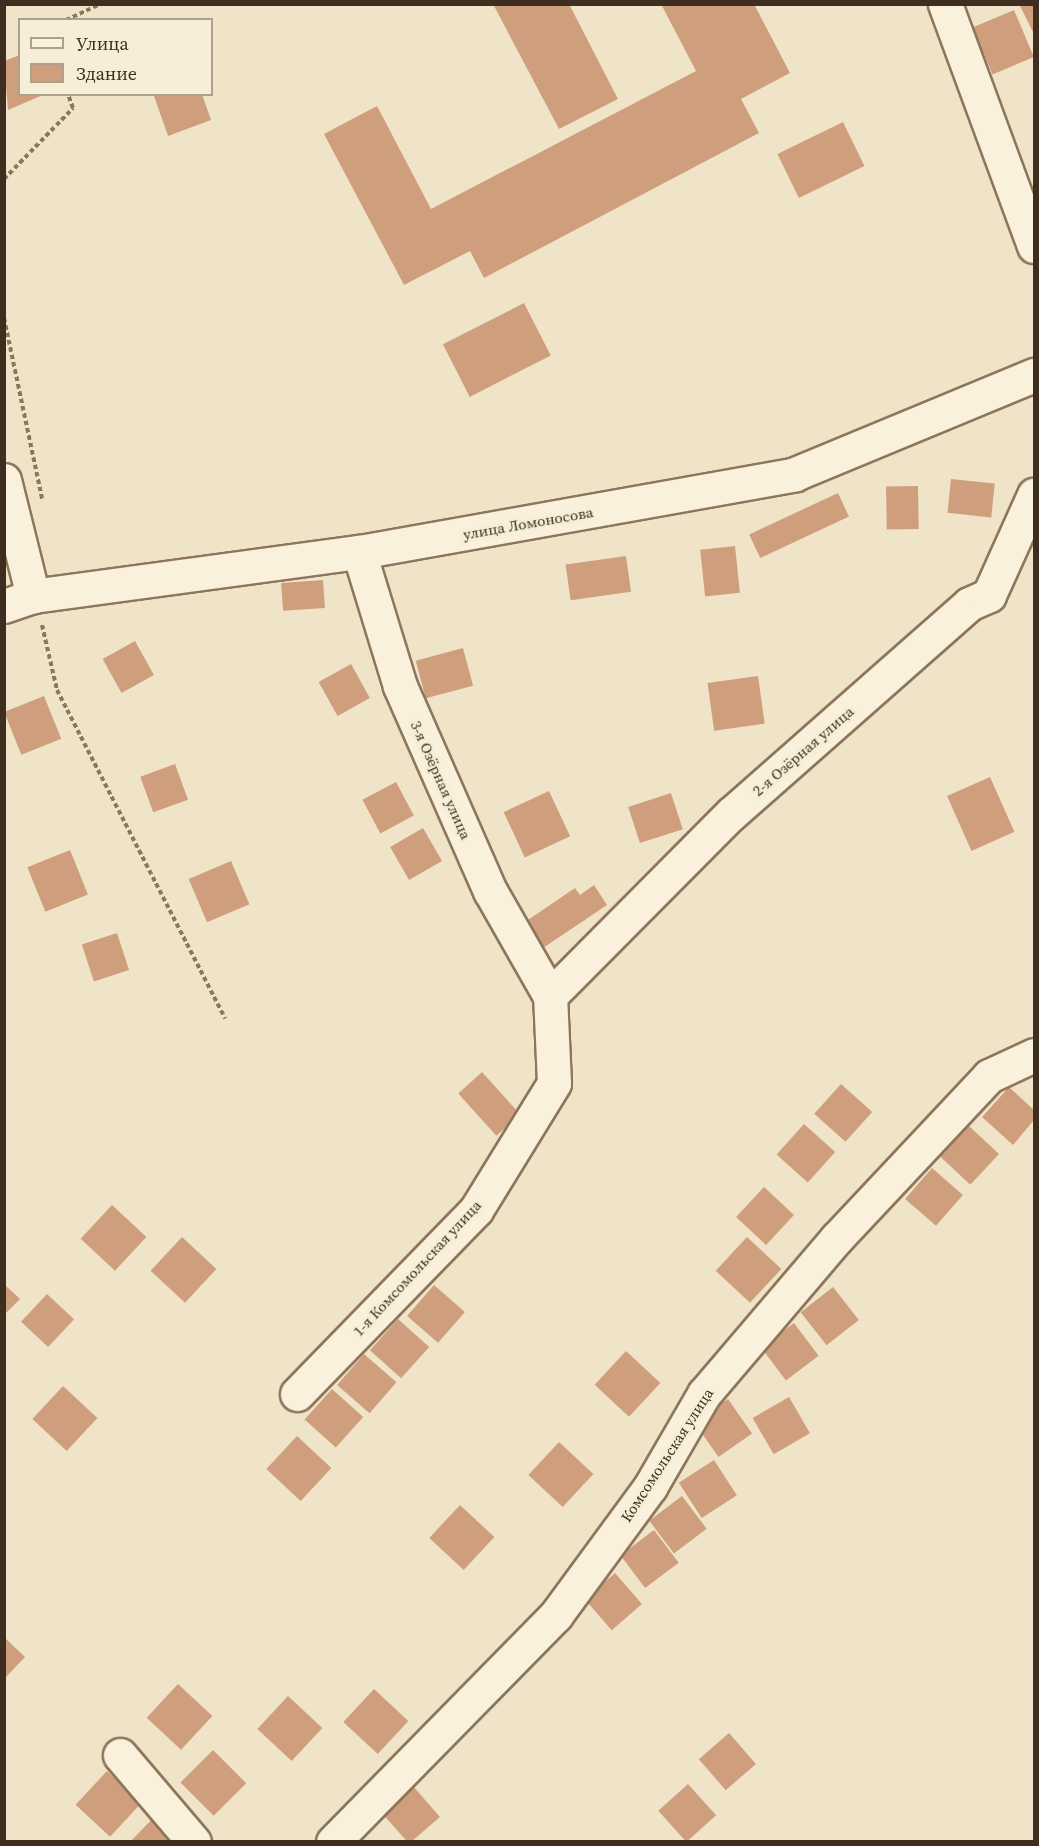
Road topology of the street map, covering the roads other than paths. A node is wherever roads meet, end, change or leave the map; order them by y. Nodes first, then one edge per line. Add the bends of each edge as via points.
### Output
1 (945, 4) edge
2 (1035, 246) edge
3 (1035, 375) edge
4 (4, 480) edge
5 (1035, 495) edge
6 (359, 552) junction
7 (19, 601) edge
8 (550, 996) junction
9 (1035, 1055) edge
10 (297, 1394) dead end
11 (120, 1755) dead end
12 (194, 1842) edge
13 (333, 1842) edge

1 - 2 street
3 - 6 street, улица Ломоносова via 795,474
4 - 7 street
5 - 8 street, 2-я Озёрная улица via 988,595 969,604 731,814
6 - 7 street, улица Ломоносова
6 - 8 street, 3-я Озёрная улица via 400,686 490,891
8 - 10 street, 1-я Комсомольская улица via 554,1083 476,1210
9 - 13 street, Комсомольская улица via 988,1076 837,1239 704,1394 650,1487 556,1615
11 - 12 street

